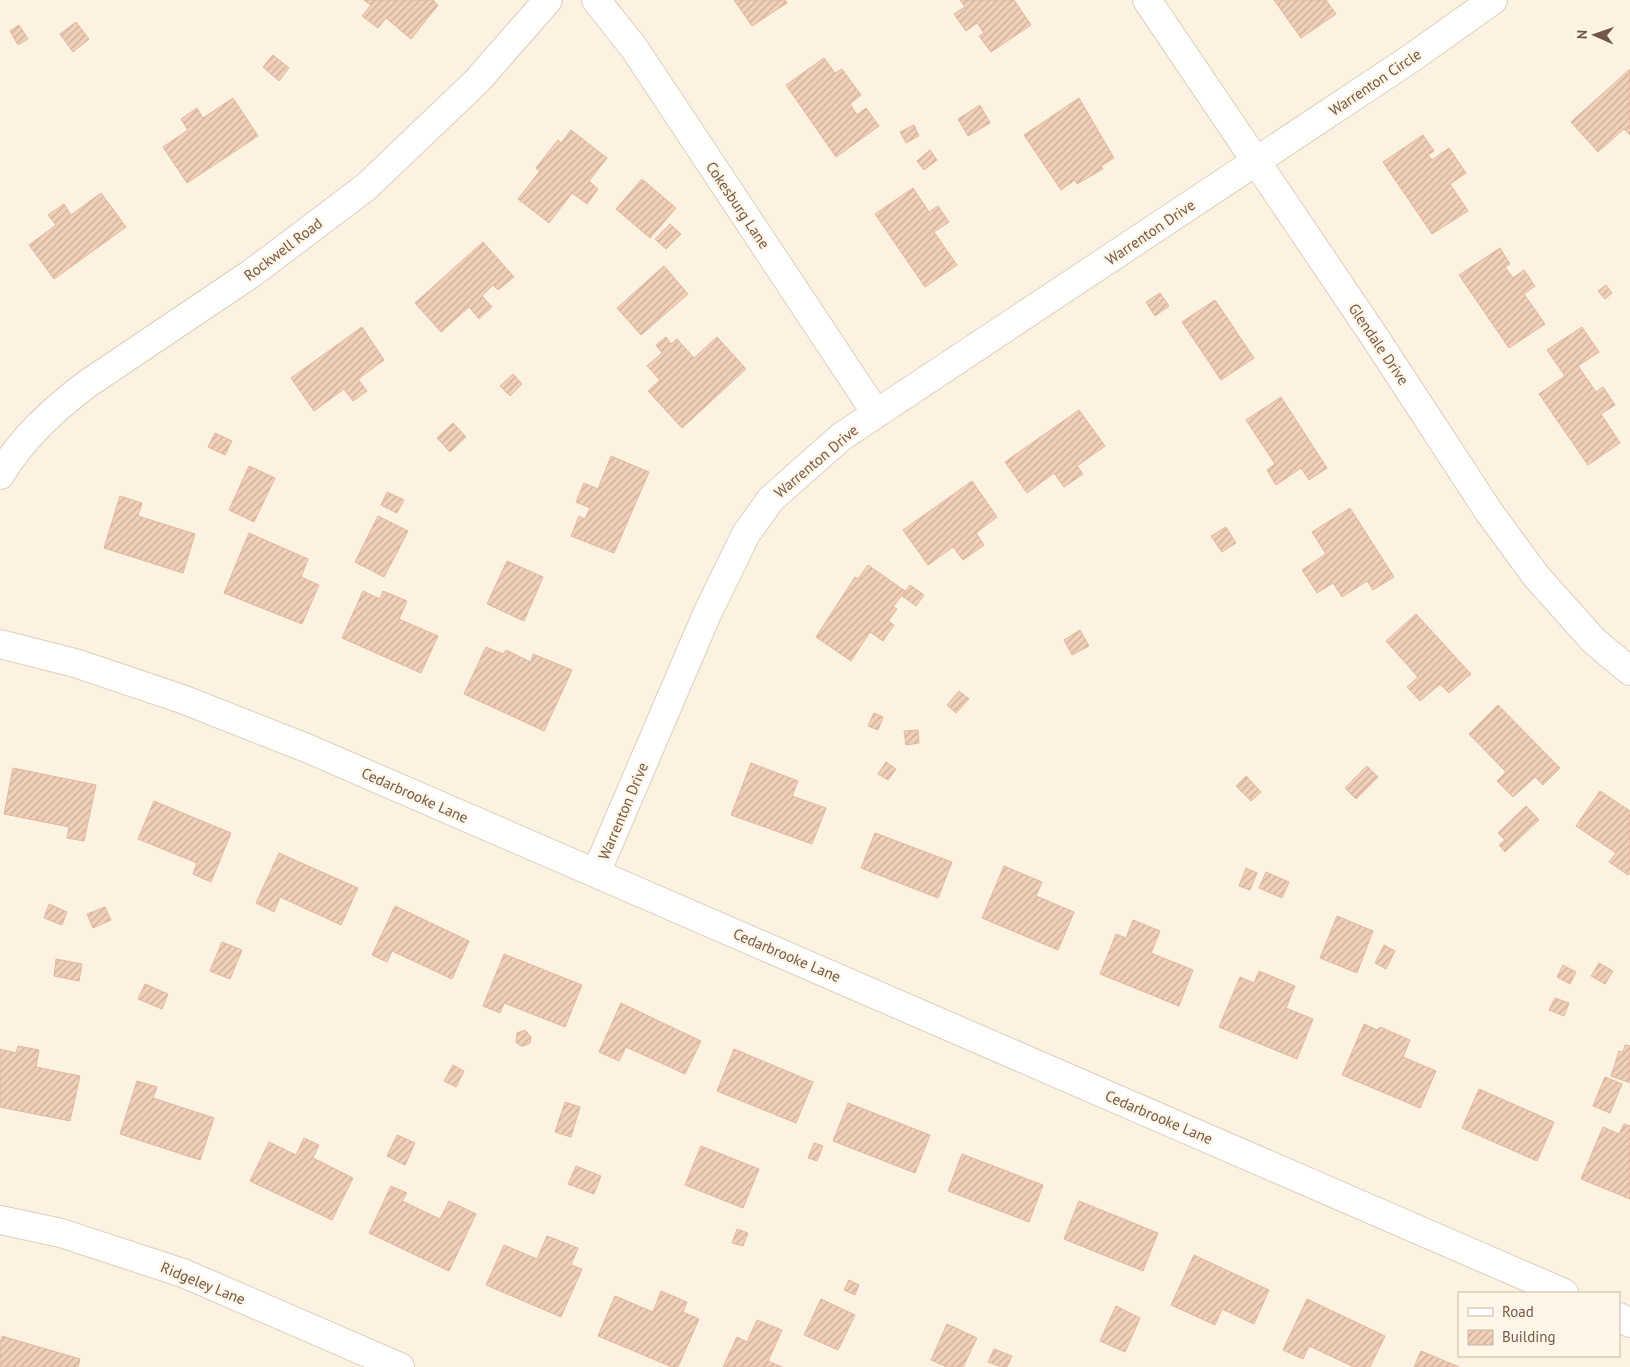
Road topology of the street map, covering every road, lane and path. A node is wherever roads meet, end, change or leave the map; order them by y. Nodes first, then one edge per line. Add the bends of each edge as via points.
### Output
1 (548, 0) edge
2 (596, 0) edge
3 (1147, 0) edge
4 (1494, 0) edge
5 (1256, 162) junction
6 (876, 413) junction
7 (0, 476) edge
8 (0, 644) edge
9 (1630, 671) edge
10 (596, 873) junction
11 (0, 1220) edge
12 (1562, 1292) edge
13 (400, 1367) edge

1 - 7 street, Rockwell Road via 477,81 366,187 252,273 62,403 26,438
2 - 6 street, Cokesburg Lane via 634,48
3 - 5 street, Glendale Drive
4 - 5 street, Warrenton Circle
5 - 6 street, Warrenton Drive
5 - 9 street, Glendale Drive via 1536,576 1588,633
6 - 10 street, Warrenton Drive via 841,437 772,499 746,534 707,614
8 - 10 street, Cedarbrooke Lane via 75,663 182,699 309,749
10 - 12 street, Cedarbrooke Lane
11 - 13 street, Ridgeley Lane via 61,1233 183,1273

